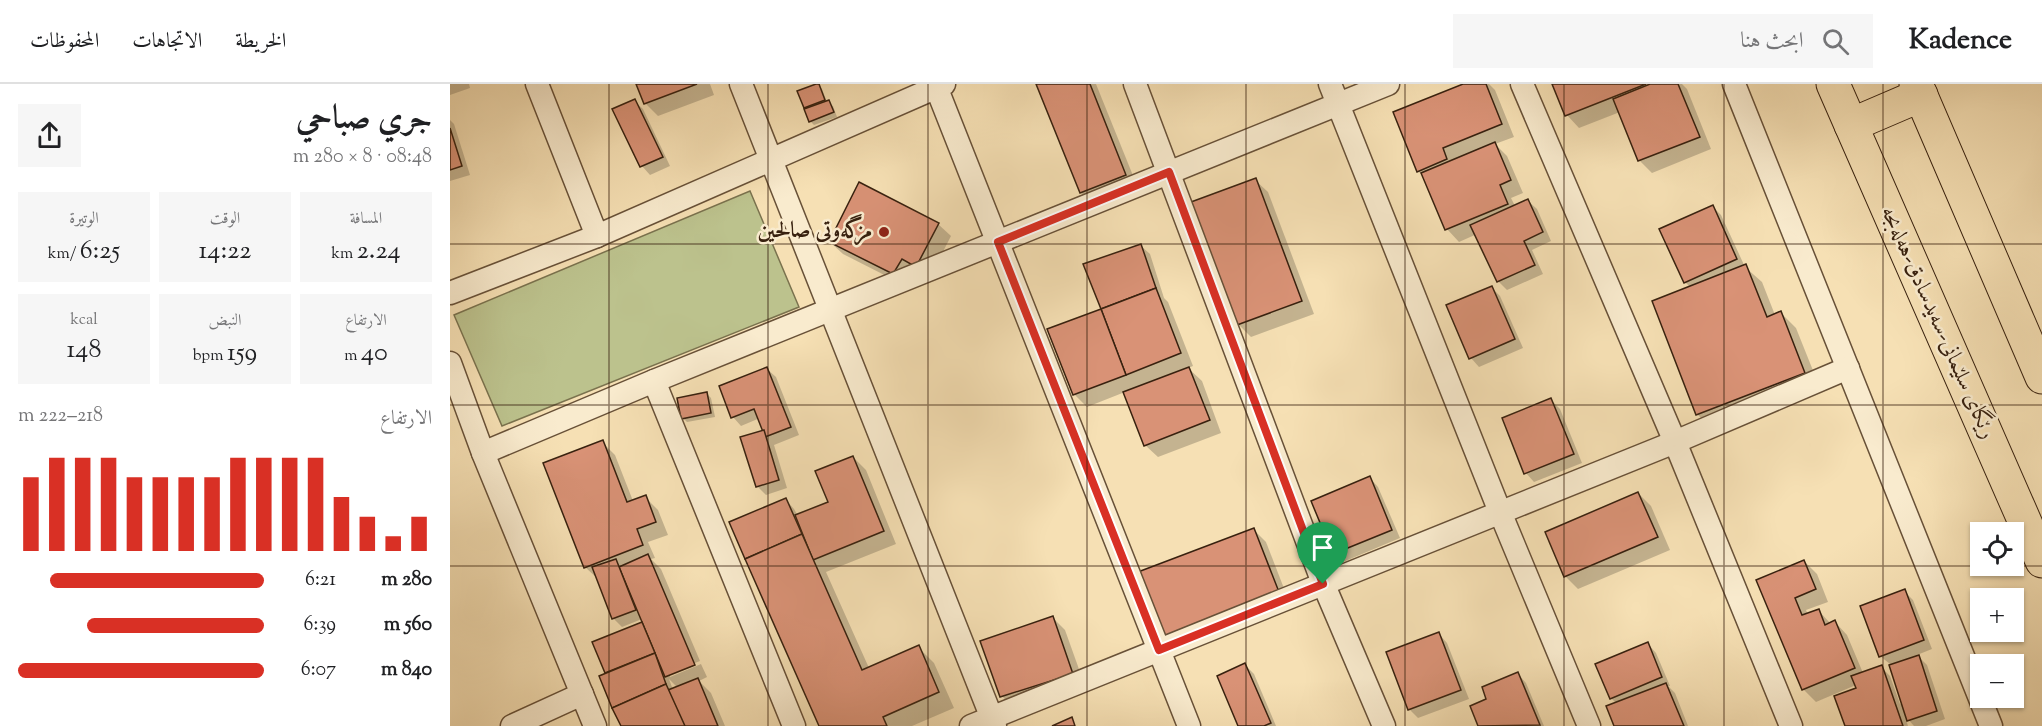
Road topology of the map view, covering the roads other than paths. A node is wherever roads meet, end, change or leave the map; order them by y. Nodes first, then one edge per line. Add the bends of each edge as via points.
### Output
1 (537, 84) edge
2 (741, 84) edge
3 (1135, 84) edge
4 (1388, 84) edge
5 (1522, 84) edge
6 (1734, 84) edge
7 (1833, 84) edge
8 (939, 85) edge
9 (1919, 90) edge
10 (1334, 94) edge
11 (1851, 125) junction
12 (772, 160) junction
13 (1169, 172) junction
14 (597, 236) junction
15 (998, 242) junction
16 (450, 293) edge
17 (830, 310) junction
18 (450, 363) edge
19 (1848, 368) junction
20 (2042, 377) edge
21 (654, 381) junction
22 (1675, 442) junction
23 (483, 453) junction
24 (1500, 512) junction
25 (2042, 561) edge
26 (1323, 584) junction
27 (1159, 650) junction
28 (582, 694) junction
29 (994, 722) edge
30 (512, 726) edge
31 (595, 726) edge
32 (794, 726) edge
33 (971, 726) edge
34 (1189, 726) edge
35 (1384, 726) edge
36 (1589, 726) edge
37 (1791, 726) edge
38 (1990, 726) edge

1 - 14 street
2 - 12 street
3 - 13 street
4 - 10 street
5 - 22 street
6 - 19 street
7 - 11 highway, رێگای سلێمانی-سەیدسادق-هەلەبجە
8 - 12 street
8 - 15 street
9 - 11 highway
9 - 20 highway
10 - 13 street
10 - 24 street
11 - 25 highway, رێگای سلێمانی-سەیدسادق-هەلەبجە
12 - 14 street
12 - 17 street
13 - 15 street
13 - 26 street
14 - 16 street
15 - 17 street
15 - 27 street
17 - 21 street
17 - 29 street
18 - 23 street
19 - 22 street
19 - 38 street
21 - 23 street
21 - 32 street
22 - 24 street
22 - 37 street
23 - 28 street
24 - 26 street
24 - 36 street
26 - 27 street
26 - 35 street
27 - 29 street
27 - 34 street
28 - 30 street
28 - 31 street
29 - 33 street

